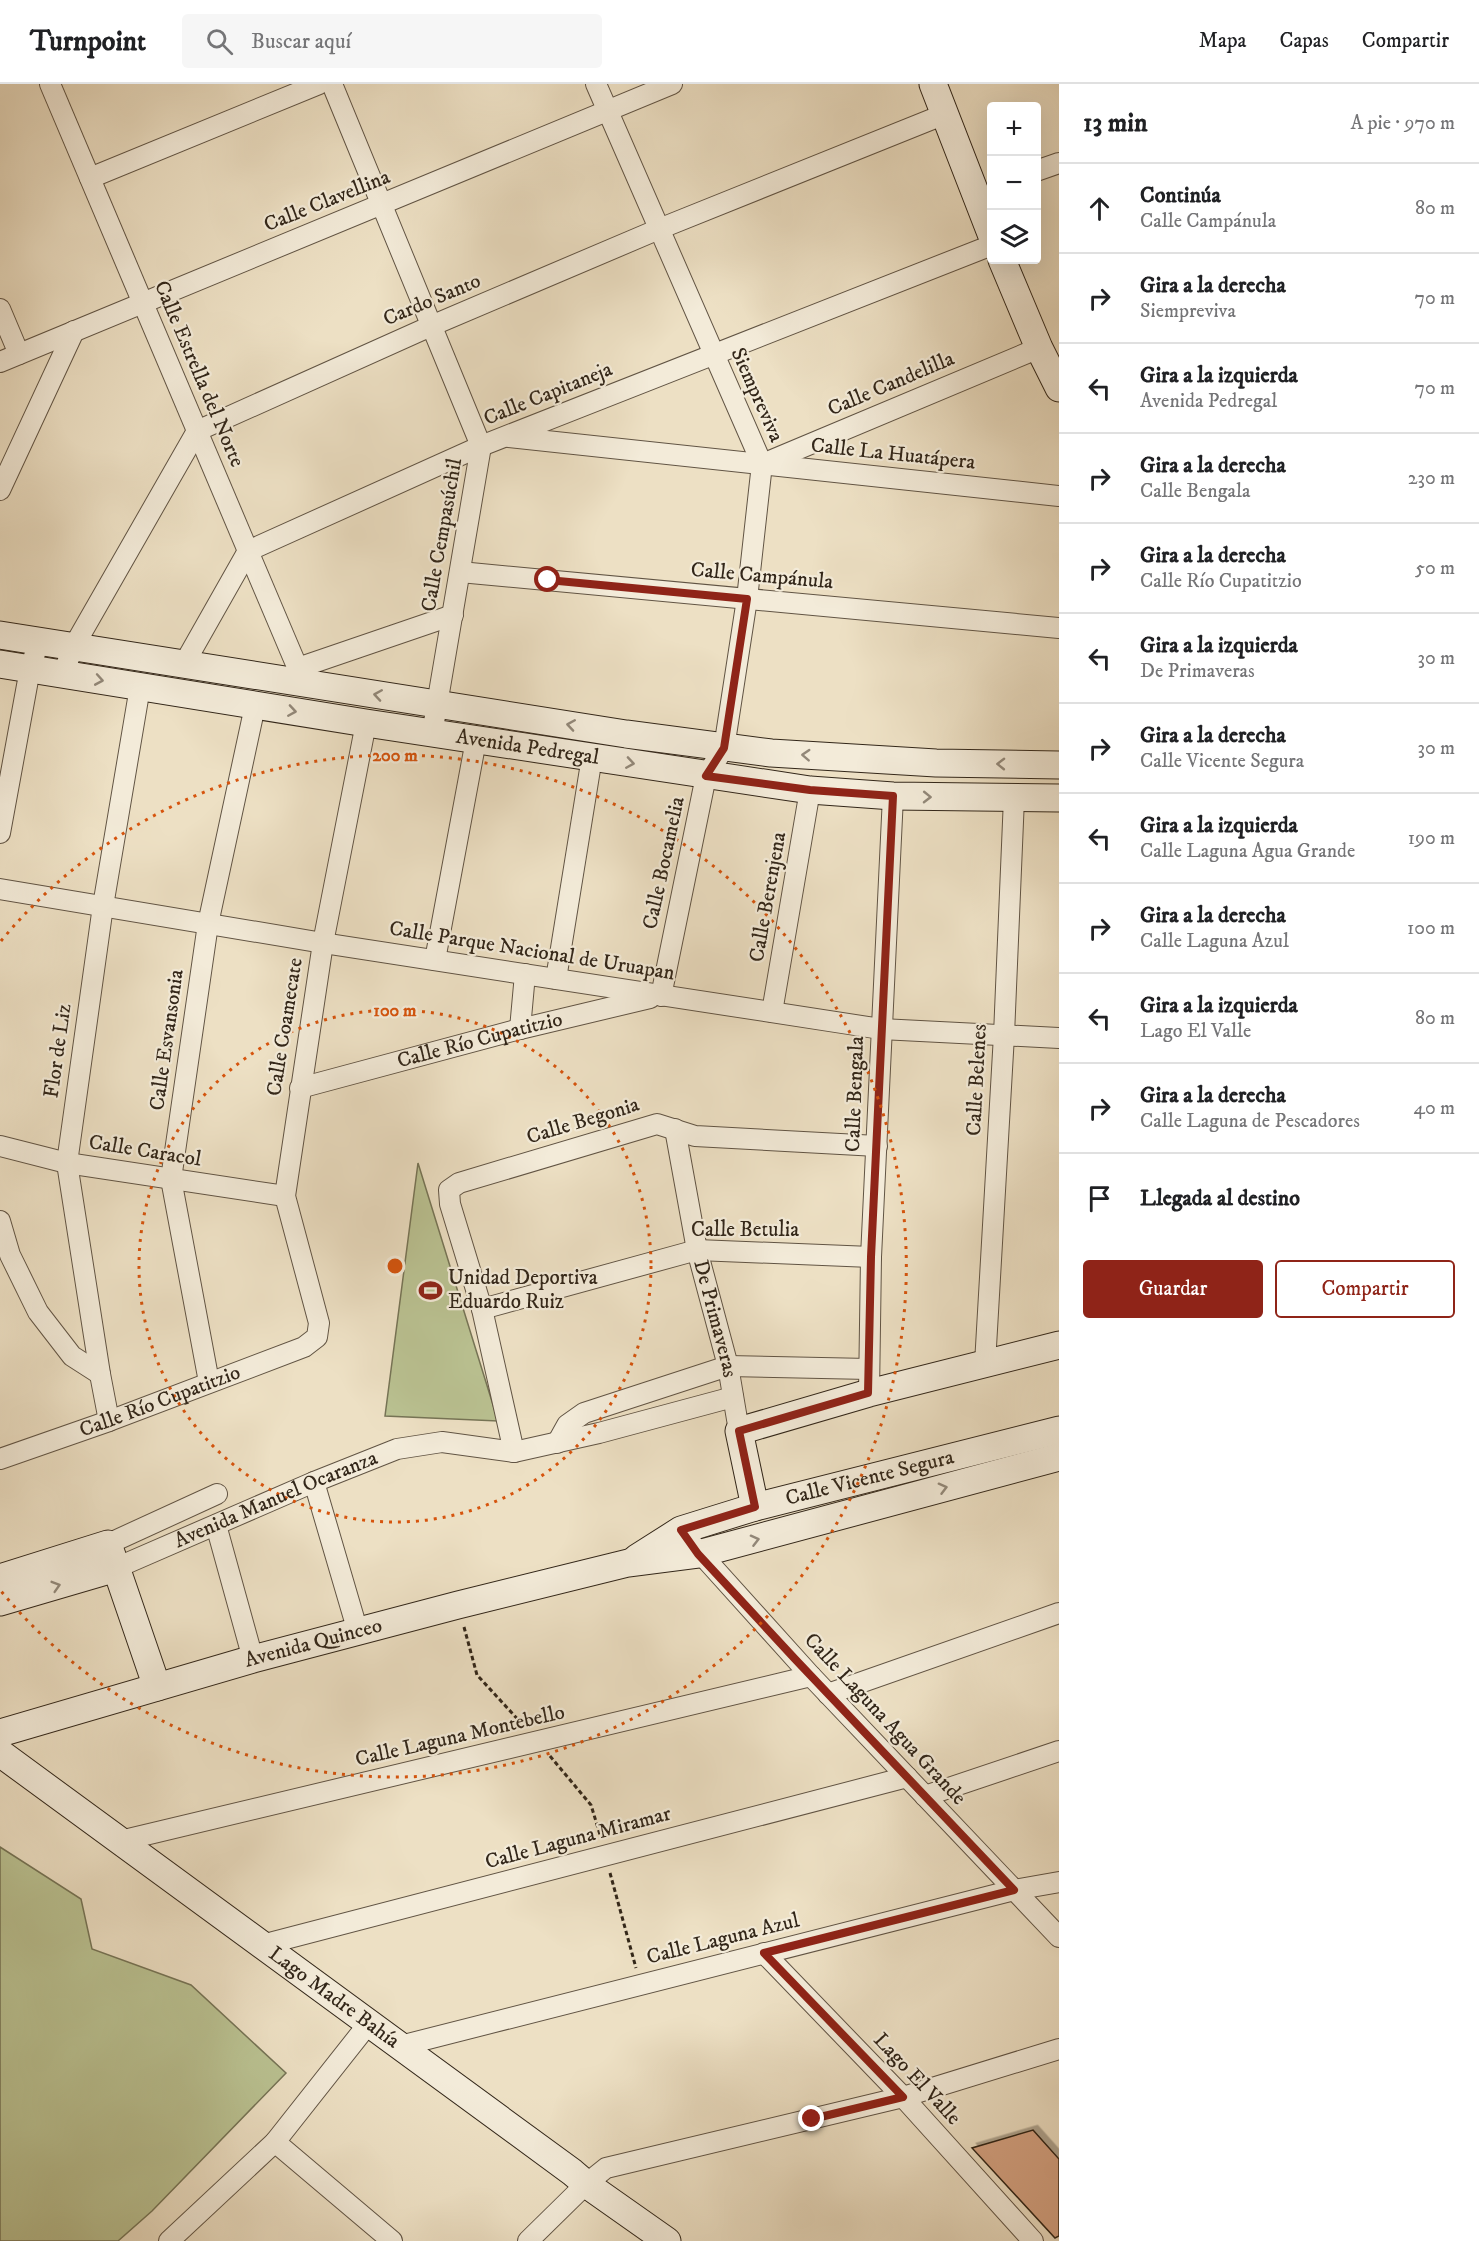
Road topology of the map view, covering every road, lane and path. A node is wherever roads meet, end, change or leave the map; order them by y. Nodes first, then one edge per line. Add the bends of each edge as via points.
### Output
1 (50, 84) edge
2 (319, 84) edge
3 (332, 84) edge
4 (596, 84) edge
5 (672, 84) edge
6 (933, 84) edge
7 (608, 111) junction
8 (945, 114) junction
9 (1059, 163) edge
10 (1041, 169) edge
11 (90, 178) junction
12 (983, 192) edge
13 (381, 204) junction
14 (987, 212) edge
15 (659, 230) junction
16 (987, 247) edge
17 (1004, 264) edge
18 (143, 303) junction
19 (0, 309) edge
20 (431, 326) junction
21 (74, 332) junction
22 (1039, 348) junction
23 (713, 353) junction
24 (19, 354) junction
25 (0, 362) edge
26 (1059, 388) edge
27 (197, 431) junction
28 (507, 437) junction
29 (481, 446) junction
30 (762, 464) junction
31 (0, 490) edge
32 (1059, 496) edge
33 (248, 551) junction
34 (460, 572) junction
35 (747, 599) junction
36 (453, 615) junction
37 (1059, 628) edge
38 (0, 634) edge
39 (39, 641) junction
40 (74, 646) junction
41 (0, 664) edge
42 (184, 664) junction
43 (30, 669) junction
44 (63, 673) junction
45 (301, 676) junction
46 (140, 687) junction
47 (438, 704) junction
48 (255, 705) junction
49 (366, 723) junction
50 (432, 734) junction
51 (476, 740) junction
52 (724, 748) junction
53 (592, 757) junction
54 (1059, 765) edge
55 (706, 776) junction
56 (810, 790) junction
57 (893, 796) junction
58 (1014, 798) junction
59 (1059, 798) edge
60 (0, 832) edge
61 (0, 889) edge
62 (103, 906) junction
63 (208, 924) junction
64 (323, 943) junction
65 (435, 960) junction
66 (525, 974) junction
67 (556, 979) junction
68 (661, 996) junction
69 (772, 1012) junction
70 (520, 1029) junction
71 (881, 1029) junction
72 (1004, 1035) junction
73 (1059, 1038) edge
74 (300, 1088) junction
75 (675, 1130) junction
76 (0, 1146) edge
77 (878, 1146) junction
78 (67, 1163) junction
79 (171, 1179) junction
80 (285, 1196) junction
81 (0, 1221) edge
82 (697, 1250) junction
83 (871, 1257) junction
84 (482, 1309) junction
85 (317, 1337) joint
86 (1059, 1345) edge
87 (986, 1364) junction
88 (728, 1366) junction
89 (100, 1374) junction
90 (869, 1381) junction
91 (209, 1382) junction
92 (733, 1397) junction
93 (109, 1421) junction
94 (739, 1431) junction
95 (557, 1443) junction
96 (1055, 1443) edge
97 (513, 1452) junction
98 (0, 1459) edge
99 (314, 1482) junction
100 (218, 1494) dead end
101 (755, 1507) junction
102 (216, 1525) junction
103 (681, 1530) junction
104 (698, 1554) junction
105 (112, 1556) junction
106 (628, 1563) junction
107 (0, 1578) edge
108 (0, 1602) edge
109 (458, 1605) junction
110 (1059, 1613) edge
111 (358, 1632) junction
112 (253, 1659) junction
113 (811, 1676) junction
114 (157, 1687) junction
115 (828, 1694) junction
116 (0, 1733) edge
117 (538, 1742) junction
118 (1059, 1751) edge
119 (0, 1753) edge
120 (907, 1777) junction
121 (925, 1796) junction
122 (120, 1841) junction
123 (606, 1856) junction
124 (1059, 1882) edge
125 (1014, 1890) junction
126 (1059, 1936) edge
127 (262, 1945) junction
128 (764, 1953) junction
129 (640, 1985) junction
130 (369, 2024) junction
131 (400, 2046) junction
132 (1059, 2049) edge
133 (903, 2097) junction
134 (275, 2142) junction
135 (586, 2184) junction
136 (169, 2241) edge
137 (392, 2241) edge
138 (528, 2241) edge
139 (667, 2241) edge
140 (1033, 2241) edge

1 - 11 street, Calle Estrella del Norte
2 - 11 street
3 - 13 street, Calle Cempasúchil
4 - 7 street, Siempreviva
5 - 7 street, Calle Clavellina
6 - 8 street
7 - 13 street, Calle Clavellina
7 - 15 street, Siempreviva
8 - 12 street
8 - 15 street, Cardo Santo
9 - 10 street
11 - 18 street, Calle Estrella del Norte
12 - 14 street
13 - 18 street, Calle Clavellina
13 - 20 street, Calle Cempasúchil
15 - 20 street, Cardo Santo
15 - 23 street, Siempreviva
16 - 23 street, Calle Capitaneja
17 - 22 street
18 - 21 street, Calle Clavellina
18 - 27 street, Calle Estrella del Norte
19 - 24 street
20 - 27 street, Cardo Santo
20 - 29 street, Calle Cempasúchil
21 - 24 street, Calle Clavellina
21 - 31 street
22 - 26 street
22 - 30 street, Calle Candelilla
23 - 28 street, Calle Capitaneja
23 - 30 street, Siempreviva
24 - 25 street, Calle Clavellina
27 - 33 street, Calle Estrella del Norte
27 - 40 street
28 - 29 street, Calle Capitaneja
28 - 30 street, Calle La Huatápera
29 - 33 street, Calle Capitaneja
29 - 34 street, Calle Cempasúchil
30 - 32 street, Calle La Huatápera
30 - 35 street, Siempreviva
33 - 42 street
33 - 45 street, Calle Estrella del Norte
34 - 35 street, Calle Campánula
34 - 36 street, Calle Cempasúchil
35 - 37 street, Calle Campánula
35 - 52 street, Siempreviva
36 - 45 street
36 - 47 street, Calle Cempasúchil
38 - 39 street, Avenida Pedregal
39 - 40 street, Avenida Pedregal
39 - 43 street
40 - 42 street, Avenida Pedregal
40 - 44 street
41 - 43 street, Avenida Pedregal
42 - 45 street, Avenida Pedregal
43 - 44 street, Avenida Pedregal
43 - 60 street
44 -> 46 street, Avenida Pedregal
47 -> 45 street, Avenida Pedregal
46 - 48 street, Avenida Pedregal
46 - 62 street, Flor de Liz
47 - 50 street, Calle Cempasúchil
52 -> 47 street, Avenida Pedregal
48 -> 49 street, Avenida Pedregal
48 - 63 street, Calle Esvansonia
49 - 50 street, Avenida Pedregal
49 - 64 street, Calle Coamecate
50 - 51 street, Avenida Pedregal
51 - 53 street, Avenida Pedregal
51 - 65 street
54 -> 52 street, Avenida Pedregal via 936,763
52 - 55 street, Siempreviva
53 -> 55 street, Avenida Pedregal
53 - 67 street
55 - 56 street, Avenida Pedregal
55 - 68 street, Calle Bocamelia
56 - 57 street, Avenida Pedregal
56 - 69 street, Calle Berenjena
57 -> 58 street, Avenida Pedregal
57 - 71 street, Calle Bengala
58 - 59 street, Avenida Pedregal
58 - 72 street, Calle Belenes
61 - 62 street, Calle Parque Nacional de Uruapan
62 - 63 street, Calle Parque Nacional de Uruapan
62 - 78 street, Flor de Liz
63 - 64 street, Calle Parque Nacional de Uruapan
63 - 79 street, Calle Esvansonia
64 - 65 street, Calle Parque Nacional de Uruapan
64 - 74 street, Calle Coamecate
65 - 66 street, Calle Parque Nacional de Uruapan
66 - 67 street, Calle Parque Nacional de Uruapan
66 - 70 street
67 - 68 street, Calle Parque Nacional de Uruapan
68 - 69 street, Calle Parque Nacional de Uruapan
68 - 70 street, Calle Río Cupatitzio
69 - 71 street, Calle Parque Nacional de Uruapan
70 - 74 street, Calle Río Cupatitzio
71 - 72 street, Calle Parque Nacional de Uruapan
71 - 77 street, Calle Bengala
72 - 73 street, Calle Parque Nacional de Uruapan
72 - 87 street, Calle Belenes
74 - 80 street, Calle Coamecate
75 - 77 street, Calle Begonia via 695,1136
75 - 82 street, De Primaveras
75 - 84 street, Calle Begonia via 657,1124 459,1183 449,1190
76 - 78 street, Calle Caracol
77 - 83 street, Calle Bengala
78 - 79 street, Calle Caracol
78 - 89 street, Flor de Liz
79 - 80 street, Calle Caracol
79 - 91 street, Calle Esvansonia
80 - 85 street, Calle Coamecate via 319,1323
81 - 89 street via 10,1254 38,1311 72,1356
82 - 83 street, Calle Betulia
82 - 84 street, Calle Betulia
82 - 88 street, De Primaveras
83 - 90 street, Calle Bengala
84 - 97 street
85 - 91 street, Calle Río Cupatitzio via 304,1347
86 - 87 street
87 - 90 street
88 - 90 street
88 - 92 street, De Primaveras
88 - 95 street via 584,1413 567,1425
89 - 93 street, Flor de Liz
90 - 94 street
91 - 93 street, Calle Río Cupatitzio
92 - 94 street, De Primaveras
92 - 95 street, Avenida Manuel Ocaranza
93 - 98 street, Calle Río Cupatitzio
94 - 101 street, De Primaveras
95 - 97 street, Avenida Manuel Ocaranza
96 - 101 street, Calle Vicente Segura
104 -> 96 street, Calle Vicente Segura
97 - 99 street, Avenida Manuel Ocaranza via 442,1442 397,1449
99 - 102 street, Avenida Manuel Ocaranza
99 - 111 street
100 - 105 street, Avenida Manuel Ocaranza
101 - 103 street, Calle Vicente Segura
102 - 105 street, Avenida Manuel Ocaranza
102 - 112 street
103 - 104 street, Calle Laguna Agua Grande
103 - 106 street, Avenida Quinceo
104 - 106 street, Avenida Quinceo
104 - 113 street, Calle Laguna Agua Grande
105 - 107 street, Avenida Manuel Ocaranza
108 -> 105 street, Avenida Manuel Ocaranza
105 - 114 street
106 - 109 street, Avenida Quinceo
109 - 111 street, Avenida Quinceo
109 - 117 path via 477,1675
110 - 115 street
111 - 112 street, Avenida Quinceo
112 - 114 street, Avenida Quinceo
113 - 115 street, Calle Laguna Agua Grande
113 - 117 street, Calle Laguna Montebello
114 - 116 street, Avenida Quinceo
115 - 120 street, Calle Laguna Agua Grande
117 - 122 street, Calle Laguna Montebello
117 - 123 path via 591,1805
118 - 121 street
119 - 122 street, Lago Madre Bahía
120 - 121 street, Calle Laguna Agua Grande
120 - 123 street, Calle Laguna Miramar
121 - 125 street, Calle Laguna Agua Grande
122 - 127 street, Lago Madre Bahía
123 - 127 street, Calle Laguna Miramar
123 - 129 path
124 - 125 street, Calle Laguna Azul
125 - 126 street, Calle Laguna Agua Grande
125 - 128 street, Calle Laguna Azul
127 - 130 street, Lago Madre Bahía
128 - 129 street, Calle Laguna Azul
128 - 133 street, Lago El Valle
129 - 131 street, Calle Laguna Azul
130 - 131 street, Lago Madre Bahía
130 - 134 street
131 - 135 street, Lago Madre Bahía
132 - 133 street
133 - 135 street via 606,2168
133 - 140 street, Lago El Valle
134 - 136 street
134 - 137 street
135 - 138 street
135 - 139 street, Lago Madre Bahía

